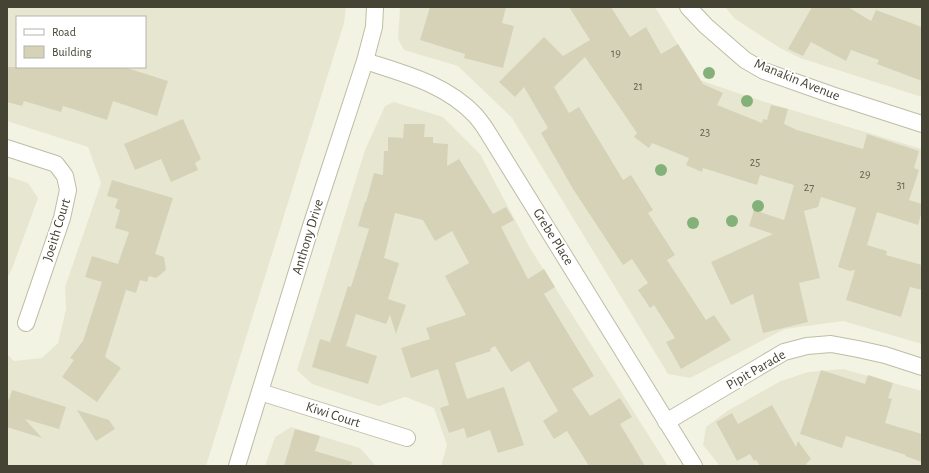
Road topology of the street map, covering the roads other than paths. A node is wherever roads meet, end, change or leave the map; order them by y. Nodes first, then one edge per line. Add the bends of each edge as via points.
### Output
1 (375, 7) edge
2 (688, 7) edge
3 (365, 61) junction
4 (922, 124) edge
5 (7, 148) edge
6 (26, 323) dead end
7 (922, 367) edge
8 (260, 392) junction
9 (666, 422) junction
10 (407, 438) dead end
11 (236, 466) edge
12 (694, 466) edge

1 - 3 street, Anthony Drive via 374,27
2 - 4 street, Manakin Avenue via 745,60 764,71
3 - 8 street, Anthony Drive
3 - 9 street, Grebe Place via 436,86 457,99 476,116
5 - 6 street, Joeith Court via 56,164 65,176 68,190 62,218
7 - 9 street, Pipit Parade via 858,348 831,344 807,346 784,352
8 - 10 street, Kiwi Court
8 - 11 street, Anthony Drive
9 - 12 street, Grebe Place

